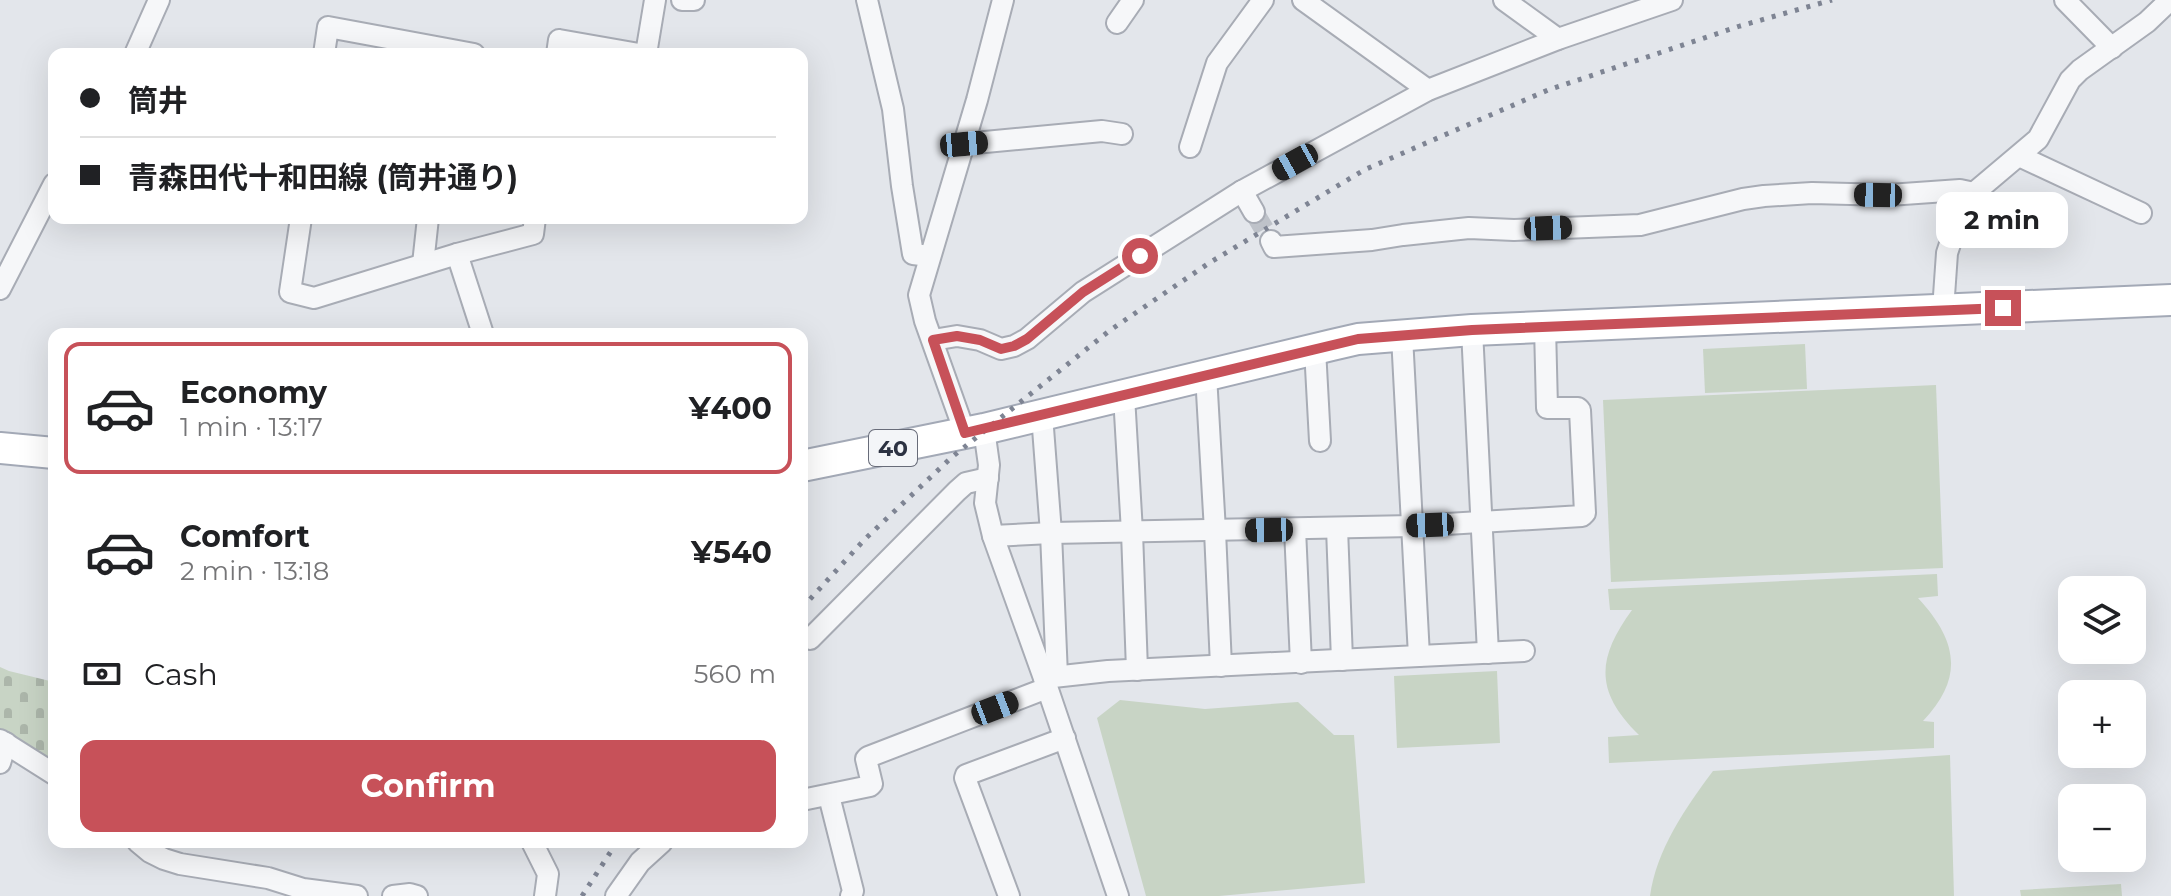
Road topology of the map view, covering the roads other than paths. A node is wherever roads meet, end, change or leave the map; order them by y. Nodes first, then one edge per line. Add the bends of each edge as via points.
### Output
1 (159, 0) edge
2 (655, 0) edge
3 (682, 0) edge
4 (694, 0) edge
5 (867, 0) edge
6 (1003, 0) edge
7 (1133, 0) edge
8 (1263, 0) edge
9 (1303, 0) edge
10 (1504, 0) edge
11 (1672, 0) edge
12 (2065, 0) edge
13 (2170, 0) edge
14 (1117, 23) dead end
15 (1558, 39) junction
16 (138, 48) edge
17 (325, 48) edge
18 (442, 48) edge
19 (558, 48) edge
20 (605, 48) edge
21 (647, 48) edge
22 (2112, 48) junction
23 (1428, 90) junction
24 (1122, 134) dead end
25 (964, 144) junction
26 (1190, 147) dead end
27 (2019, 156) junction
28 (1242, 191) junction
29 (1974, 193) junction
30 (48, 196) edge
31 (1254, 212) tunnel mouth
32 (2141, 213) dead end
33 (300, 224) edge
34 (427, 224) edge
35 (534, 224) edge
36 (1271, 241) dead end
37 (457, 254) junction
38 (930, 256) junction
39 (423, 264) junction
40 (0, 289) edge
41 (2171, 300) edge
42 (1943, 310) junction
43 (1545, 327) junction
44 (481, 328) edge
45 (1472, 330) junction
46 (1402, 336) junction
47 (933, 340) junction
48 (1315, 349) junction
49 (1206, 375) junction
50 (1124, 396) junction
51 (1042, 415) junction
52 (974, 431) junction
53 (1320, 441) dead end
54 (0, 448) edge
55 (48, 452) edge
56 (808, 465) edge
57 (988, 478) junction
58 (1481, 522) junction
59 (1413, 526) junction
60 (1337, 528) junction
61 (1295, 529) junction
62 (1215, 531) junction
63 (1132, 532) junction
64 (1051, 533) junction
65 (993, 536) junction
66 (810, 639) dead end
67 (1524, 651) dead end
68 (1488, 653) junction
69 (1419, 656) junction
70 (1342, 660) junction
71 (1301, 663) junction
72 (1221, 666) junction
73 (1137, 670) junction
74 (1049, 681) junction
75 (1065, 738) junction
76 (2, 749) edge
77 (48, 770) edge
78 (829, 796) junction
79 (808, 799) edge
80 (147, 848) edge
81 (535, 848) edge
82 (655, 848) edge
83 (275, 889) edge
84 (357, 896) edge
85 (393, 896) edge
86 (417, 896) edge
87 (545, 896) edge
88 (616, 896) edge
89 (851, 896) edge
90 (1009, 896) edge
91 (1118, 896) edge

1 - 16 street
2 - 21 street
3 - 4 street
5 - 38 street via 893,109 913,254
6 - 25 street
7 - 14 street
8 - 26 street via 1217,63
9 - 23 street
10 - 15 street
11 - 15 street
12 - 22 street
13 - 22 street
15 - 23 street
17 - 18 street via 328,27
19 - 20 street via 559,40
22 - 27 street via 2070,80 2038,139
23 - 28 street
24 - 25 street via 1102,131
25 - 38 street
27 - 29 street
27 - 32 street
28 - 31 street
28 - 47 street via 1083,292 1014,346 1001,349 957,336
29 - 36 street via 1764,196 1640,225 1469,228 1274,247
29 - 42 street via 1947,253
30 - 40 street
33 - 39 street via 290,292 314,298
34 - 39 street
35 - 37 street via 533,234
37 - 39 street
37 - 44 street
38 - 47 street via 919,295
41 - 42 main road, 40
42 - 43 main road, 40
43 - 45 main road, 40
43 - 58 street via 1547,408 1580,410 1585,513
45 - 46 main road, 40
45 - 58 street
46 - 48 main road, 40
46 - 59 street
47 - 52 street
48 - 49 main road, 40
48 - 53 street
49 - 50 main road, 40
49 - 62 street
50 - 51 main road, 40
50 - 63 street
51 - 52 main road, 40
51 - 64 street
52 - 56 main road, 40
52 - 57 street via 989,455
54 - 55 main road
57 - 65 street via 985,503
57 - 66 street via 957,491
58 - 59 street
58 - 68 street
59 - 60 street
59 - 69 street
60 - 61 street
60 - 70 street
61 - 62 street
61 - 71 street
62 - 63 street
62 - 72 street
63 - 64 street
63 - 73 street
64 - 65 street
64 - 74 street
65 - 74 street
67 - 68 street
68 - 69 street
69 - 70 street
70 - 71 street
71 - 72 street
72 - 73 street
73 - 74 street
74 - 75 street
74 - 78 street via 868,757 872,784
75 - 90 street via 966,775
75 - 91 street
76 - 77 street
78 - 79 street
78 - 89 street
80 - 83 street via 164,859
81 - 87 street via 548,874
82 - 88 street
83 - 84 street
85 - 86 street

